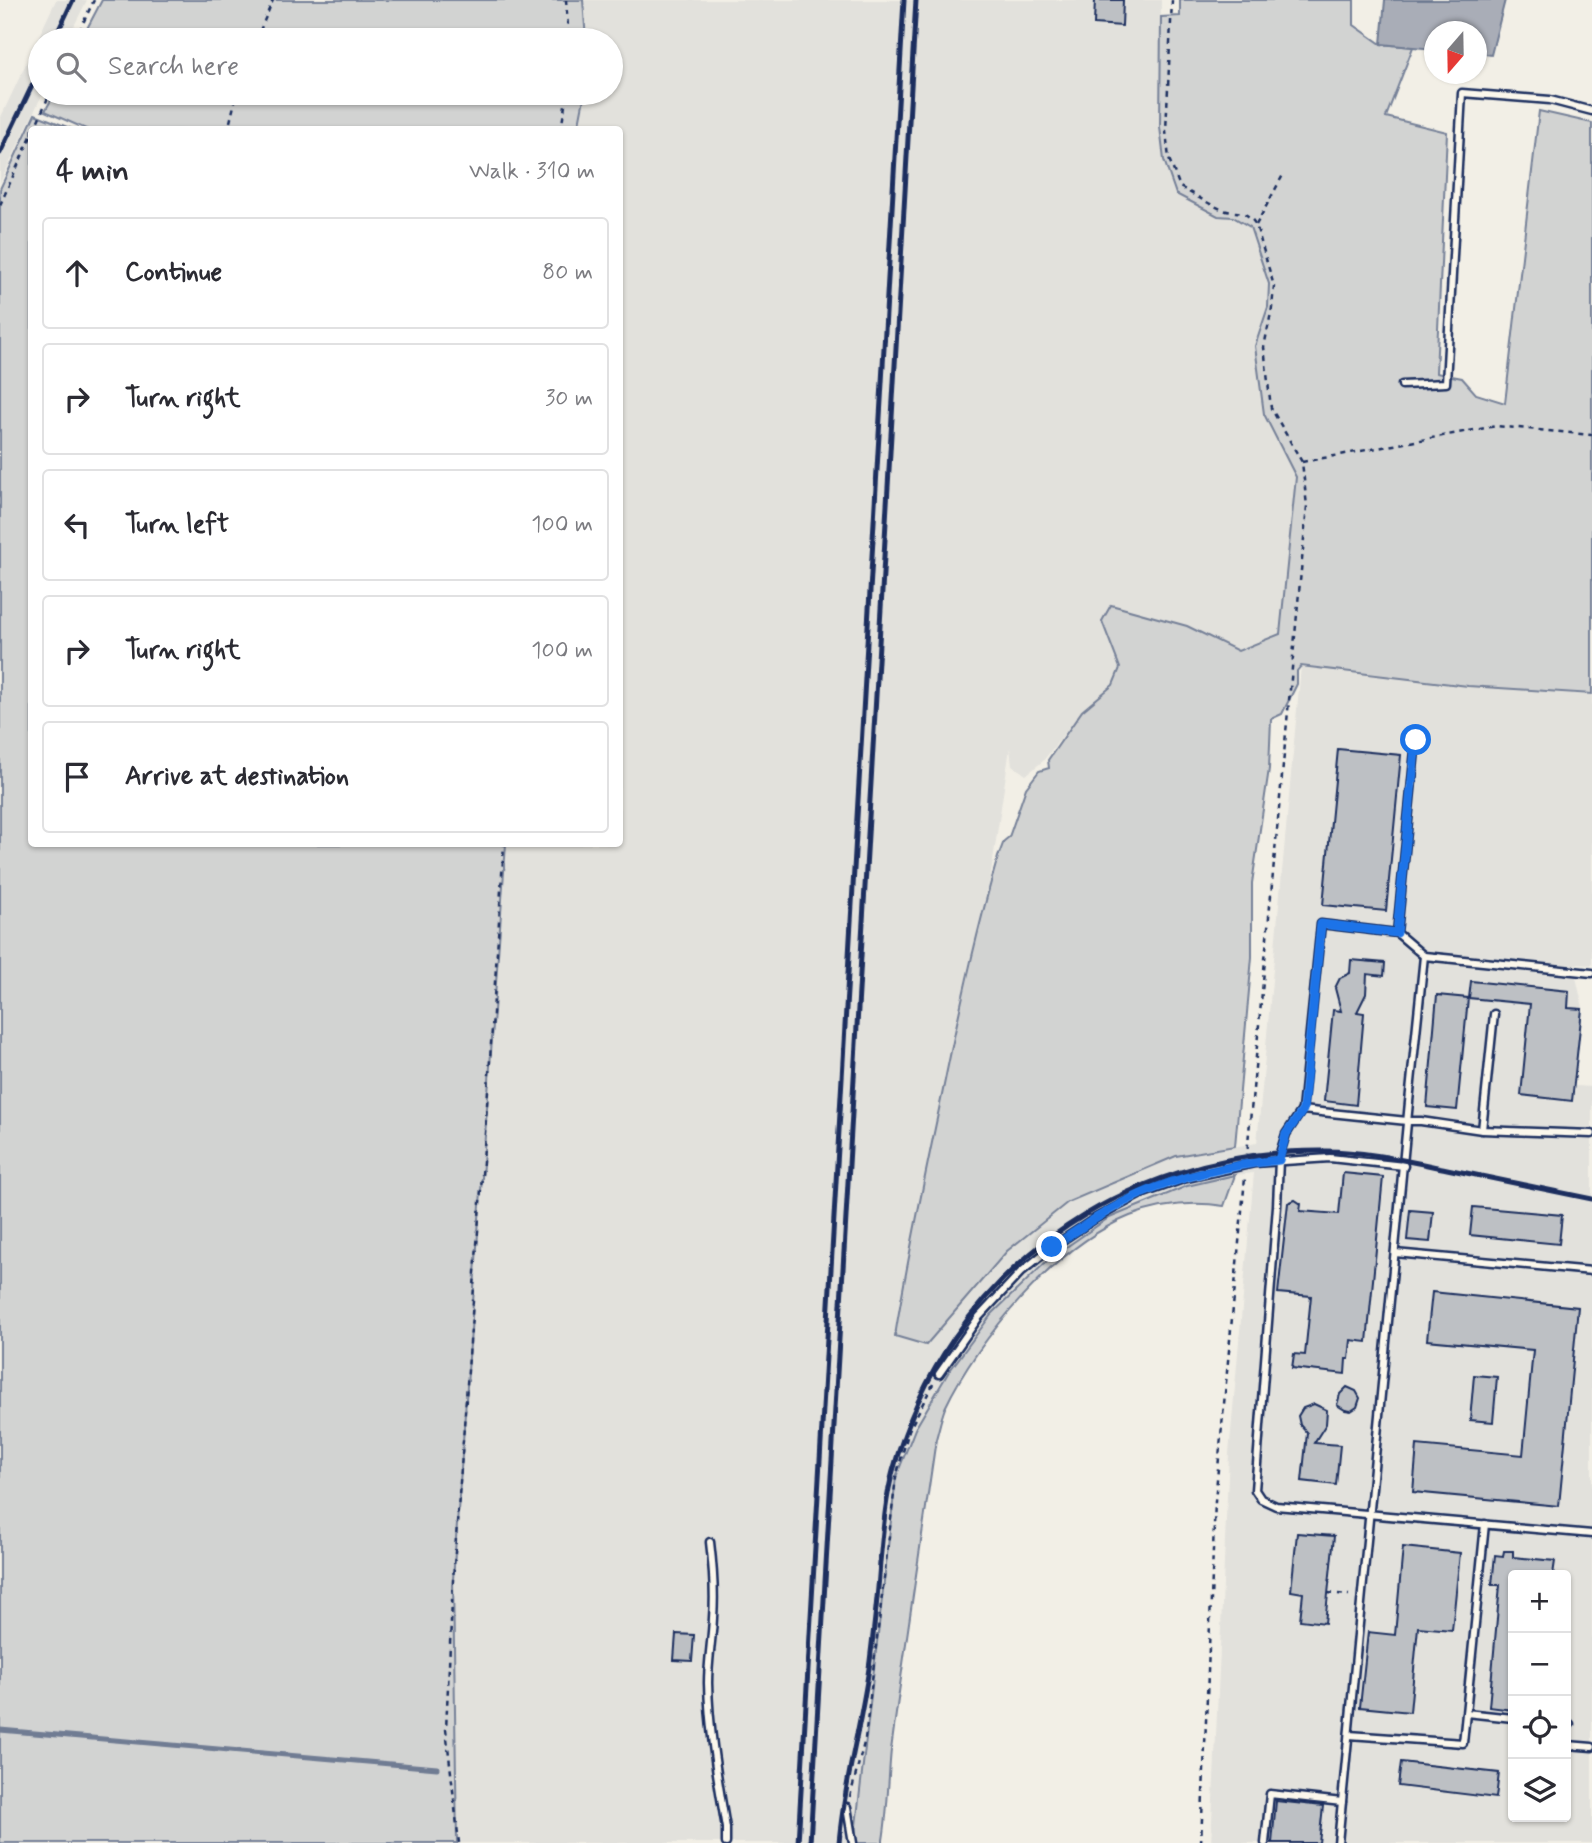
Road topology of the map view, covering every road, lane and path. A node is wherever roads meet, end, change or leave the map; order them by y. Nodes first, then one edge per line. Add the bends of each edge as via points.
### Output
1 (94, 0) edge
2 (273, 0) edge
3 (566, 0) edge
4 (1172, 0) edge
5 (81, 28) edge
6 (261, 28) edge
7 (568, 28) edge
8 (45, 105) edge
9 (234, 105) edge
10 (565, 105) edge
11 (1592, 111) edge
12 (229, 122) dead end
13 (36, 126) edge
14 (562, 126) edge
15 (28, 143) edge
16 (1283, 175) dead end
17 (0, 205) edge
18 (1256, 225) junction
19 (1402, 385) dead end
20 (1592, 435) edge
21 (1302, 462) junction
22 (1416, 740) dead end
23 (503, 847) edge
24 (1397, 933) junction
25 (1424, 956) junction
26 (1592, 973) edge
27 (1493, 1014) dead end
28 (1303, 1110) junction
29 (1407, 1121) junction
30 (1482, 1130) junction
31 (1592, 1134) edge
32 (1279, 1160) junction
33 (1246, 1165) junction
34 (1404, 1166) junction
35 (1395, 1253) junction
36 (1592, 1271) edge
37 (939, 1374) joint
38 (1370, 1514) junction
39 (1485, 1524) junction
40 (1592, 1534) edge
41 (710, 1542) dead end
42 (1328, 1593) dead end
43 (1362, 1596) junction
44 (1466, 1713) junction
45 (1508, 1717) edge
46 (1349, 1735) junction
47 (1571, 1745) edge
48 (1592, 1748) edge
49 (1342, 1802) junction
50 (847, 1807) joint
51 (458, 1843) edge
52 (726, 1843) edge
53 (853, 1843) edge
54 (1201, 1843) edge
55 (1265, 1843) edge
56 (1338, 1843) edge

1 - 5 path
2 - 6 path
3 - 7 path
4 - 18 path via 1166,131 1169,159 1180,187 1224,211 1250,216
8 - 13 path
9 - 12 path
10 - 14 path
11 - 19 lane via 1550,100 1462,93 1446,383
15 - 17 path
16 - 18 path
18 - 21 path via 1274,286 1264,347 1271,408
20 - 21 path via 1496,426
21 - 33 path via 1307,506
22 - 24 lane
23 - 51 path via 446,1729
24 - 25 lane
24 - 28 lane via 1321,924
25 - 26 lane
25 - 29 lane
27 - 30 lane
28 - 29 lane
28 - 32 lane via 1286,1134
29 - 30 lane
29 - 34 lane
30 - 31 lane
32 - 33 lane
32 - 34 lane via 1330,1158
32 - 38 lane via 1255,1490 1261,1499 1276,1506
33 - 37 lane via 1141,1194 1052,1247 979,1317
33 - 54 path via 1216,1501
34 - 35 lane
35 - 36 lane
35 - 38 lane
37 - 50 path via 909,1430 896,1477 865,1738
38 - 39 lane
38 - 43 lane
39 - 40 lane
39 - 44 lane
41 - 52 lane via 714,1595 708,1687
42 - 43 path
43 - 46 lane
44 - 45 lane
44 - 46 lane via 1463,1743
46 - 49 lane
47 - 48 lane
49 - 55 lane via 1270,1794
49 - 56 lane
50 - 53 lane

